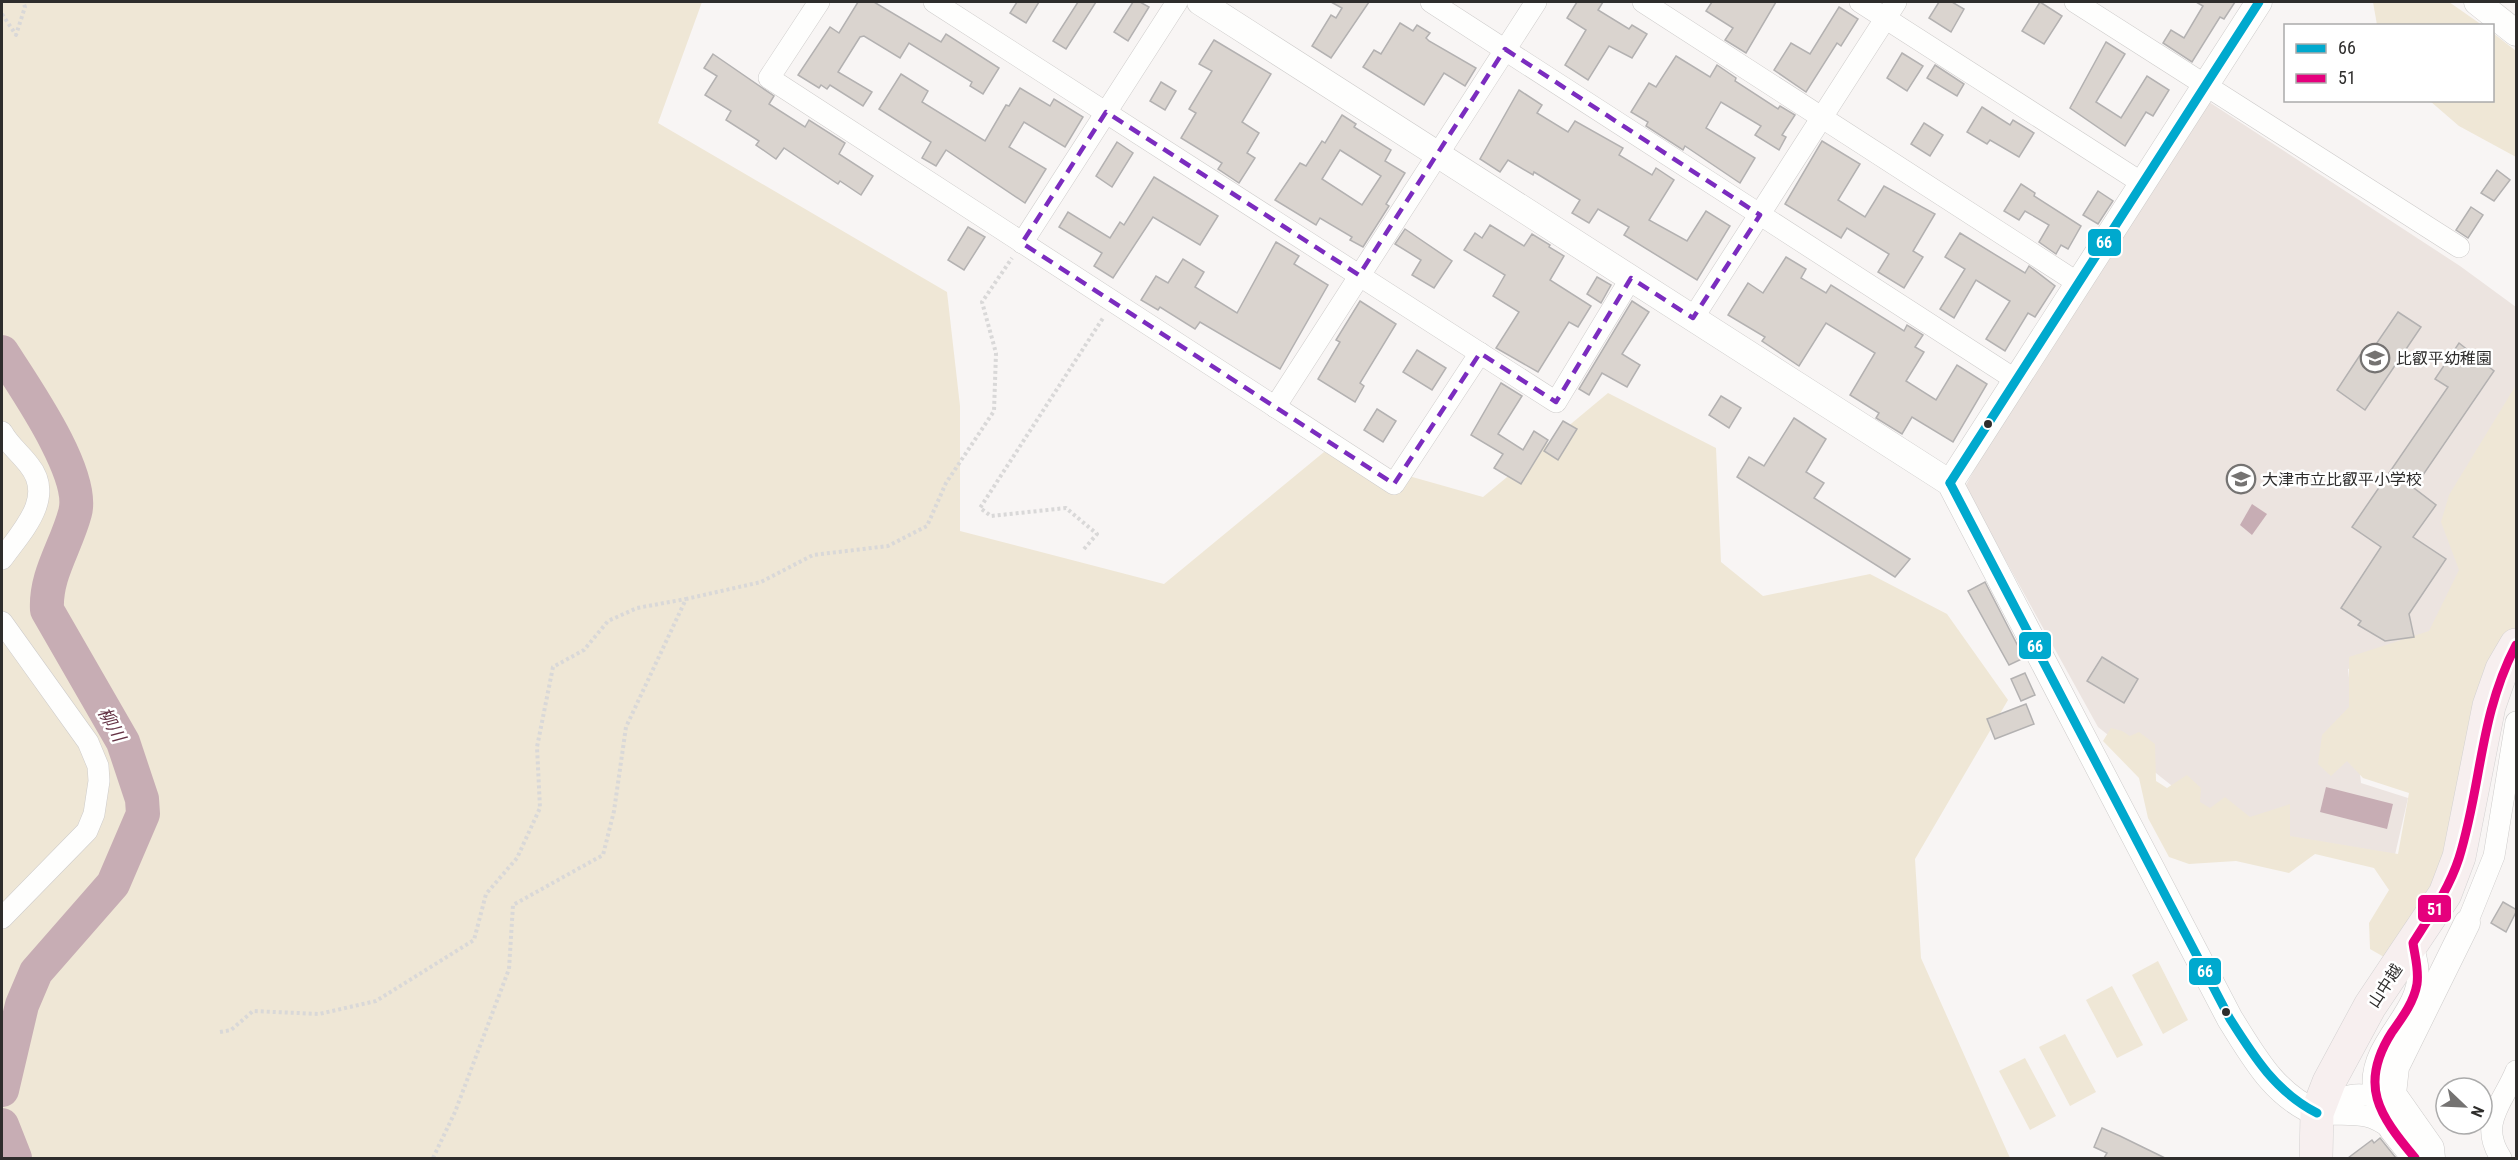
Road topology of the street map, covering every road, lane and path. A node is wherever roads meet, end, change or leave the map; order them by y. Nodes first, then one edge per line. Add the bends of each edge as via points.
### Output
1 (22, 2) edge
2 (819, 2) edge
3 (934, 2) edge
4 (1177, 2) edge
5 (1200, 2) edge
6 (1431, 2) edge
7 (1536, 2) edge
8 (1643, 2) edge
9 (1860, 2) edge
10 (2075, 2) edge
11 (2259, 2) edge
12 (2477, 2) edge
13 (1891, 10) edge
14 (2, 14) edge
15 (2517, 33) edge
16 (1505, 49) junction
17 (2206, 85) junction
18 (1106, 112) junction
19 (1822, 117) junction
20 (1437, 154) junction
21 (2142, 183) junction
22 (1760, 214) junction
23 (1022, 243) junction
24 (2459, 247) dead end
25 (1359, 275) junction
26 (1631, 278) junction
27 (2078, 283) junction
28 (1114, 302) junction
29 (1693, 318) junction
30 (1480, 353) junction
31 (2016, 380) junction
32 (1275, 407) junction
33 (2, 432) edge
34 (1950, 483) junction
35 (1084, 549) dead end
36 (2, 559) edge
37 (686, 598) junction
38 (2, 622) edge
39 (2517, 645) edge
40 (2517, 722) edge
41 (2, 918) edge
42 (2467, 923) joint
43 (2413, 943) junction
44 (220, 1032) dead end
45 (2517, 1071) edge
46 (2376, 1097) junction
47 (2317, 1113) junction
48 (2399, 1123) junction
49 (433, 1158) edge
50 (2316, 1158) edge
51 (2415, 1158) edge
52 (2432, 1158) edge
53 (2501, 1158) edge

1 - 14 path via 25,7 16,35
2 - 23 street via 769,78
3 - 18 street
4 - 18 street
5 - 20 street
6 - 16 street
7 - 16 street
8 - 19 street
9 - 13 street
10 - 17 street
11 - 17 street
12 - 15 street
13 - 19 street
13 - 21 street
16 - 20 street
16 - 22 street
17 - 21 street
17 - 24 street
18 - 23 street
18 - 25 street
19 - 22 street
19 - 27 street
20 - 25 street
20 - 26 street
21 - 27 street
22 - 29 street
22 - 31 street
23 - 28 street
23 - 37 path via 982,303 996,353 994,411 946,483 927,526 888,546 813,555 761,582
25 - 30 street
25 - 32 street
26 - 29 street
26 - 30 street via 1556,402
27 - 31 street
28 - 32 street
28 - 35 path via 980,508 991,516 1066,508 1097,534
29 - 34 street
30 - 32 street via 1394,484
31 - 34 street
33 - 36 street via 36,475 40,498 28,523
34 - 47 street via 2230,1019 2282,1093
37 - 44 path via 637,608 608,621 584,650 553,667 537,747 540,808 517,858 486,894 474,940 376,1001 319,1014 254,1011 231,1030
37 - 49 path via 626,727 614,811 603,855 513,905 509,969 455,1112
38 - 41 street via 88,742 98,766 99,781 87,831
39 - 43 main road, 山中越 via 2502,669 2489,706 2459,858 2445,894
40 - 42 street via 2494,856
42 - 48 street via 2396,1067 2393,1094
43 - 46 street via 2419,972 2413,998 2376,1064
43 - 47 main road, 山中越 via 2349,1044
45 - 53 street via 2492,1121 2492,1142
46 - 47 street via 2358,1093 2339,1098
46 - 48 street
47 - 48 street via 2364,1114
47 - 50 main road, 山中越
48 - 51 street
48 - 52 street via 2431,1148

